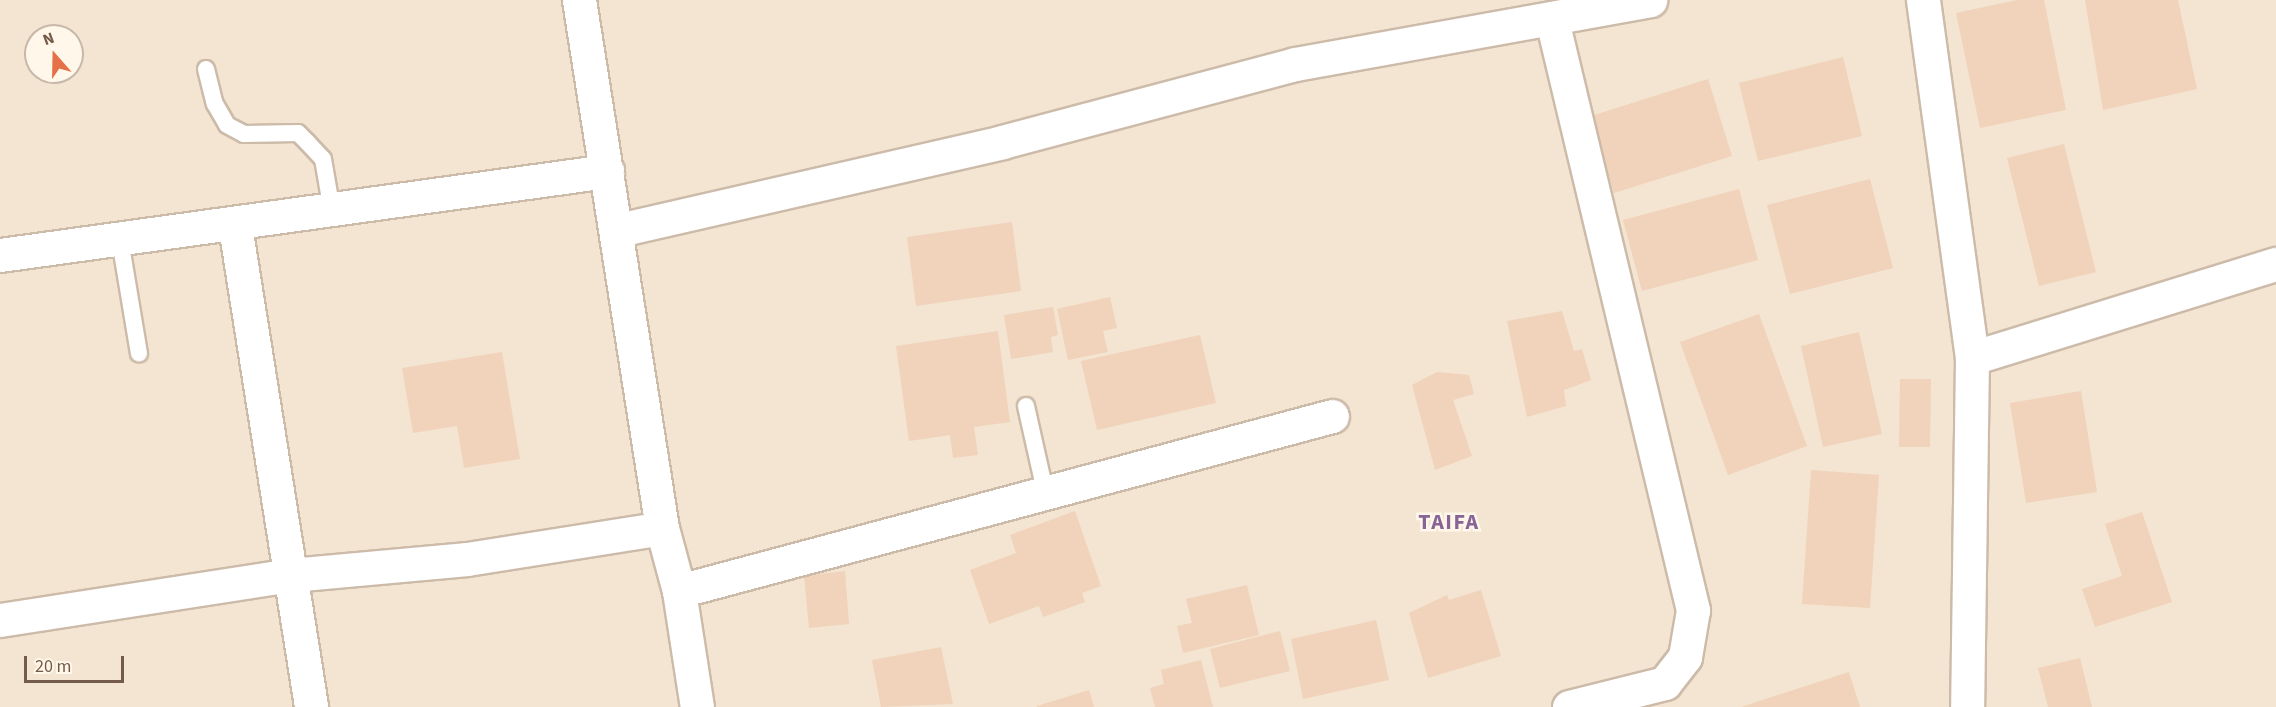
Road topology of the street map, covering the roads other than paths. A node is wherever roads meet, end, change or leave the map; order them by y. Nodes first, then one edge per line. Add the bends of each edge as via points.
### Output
1 (579, 0) edge
2 (1650, 0) edge
3 (1923, 0) edge
4 (1552, 20) junction
5 (206, 69) dead end
6 (607, 171) junction
7 (332, 211) junction
8 (235, 226) junction
9 (619, 230) junction
10 (120, 240) junction
11 (0, 255) edge
12 (2276, 264) edge
13 (139, 353) dead end
14 (1972, 358) junction
15 (1026, 406) dead end
16 (1332, 416) dead end
17 (1045, 491) junction
18 (662, 528) junction
19 (291, 575) junction
20 (679, 591) junction
21 (0, 620) edge
22 (311, 707) edge
23 (697, 707) edge
24 (1569, 707) edge
25 (1967, 707) edge

1 - 6 street
2 - 4 street
3 - 14 street
4 - 9 street via 1295,64 1002,142
4 - 24 street via 1693,610 1686,657 1665,683
5 - 7 lane via 215,104 227,125 244,134 298,134 308,142 323,159
6 - 7 street
6 - 9 street
7 - 8 street
8 - 10 street
8 - 19 street
9 - 18 street
10 - 11 street
10 - 13 lane
12 - 14 street
14 - 25 street
15 - 17 lane
16 - 17 street
17 - 20 street
18 - 19 street via 467,559
18 - 20 street
19 - 21 street
19 - 22 street
20 - 23 street

